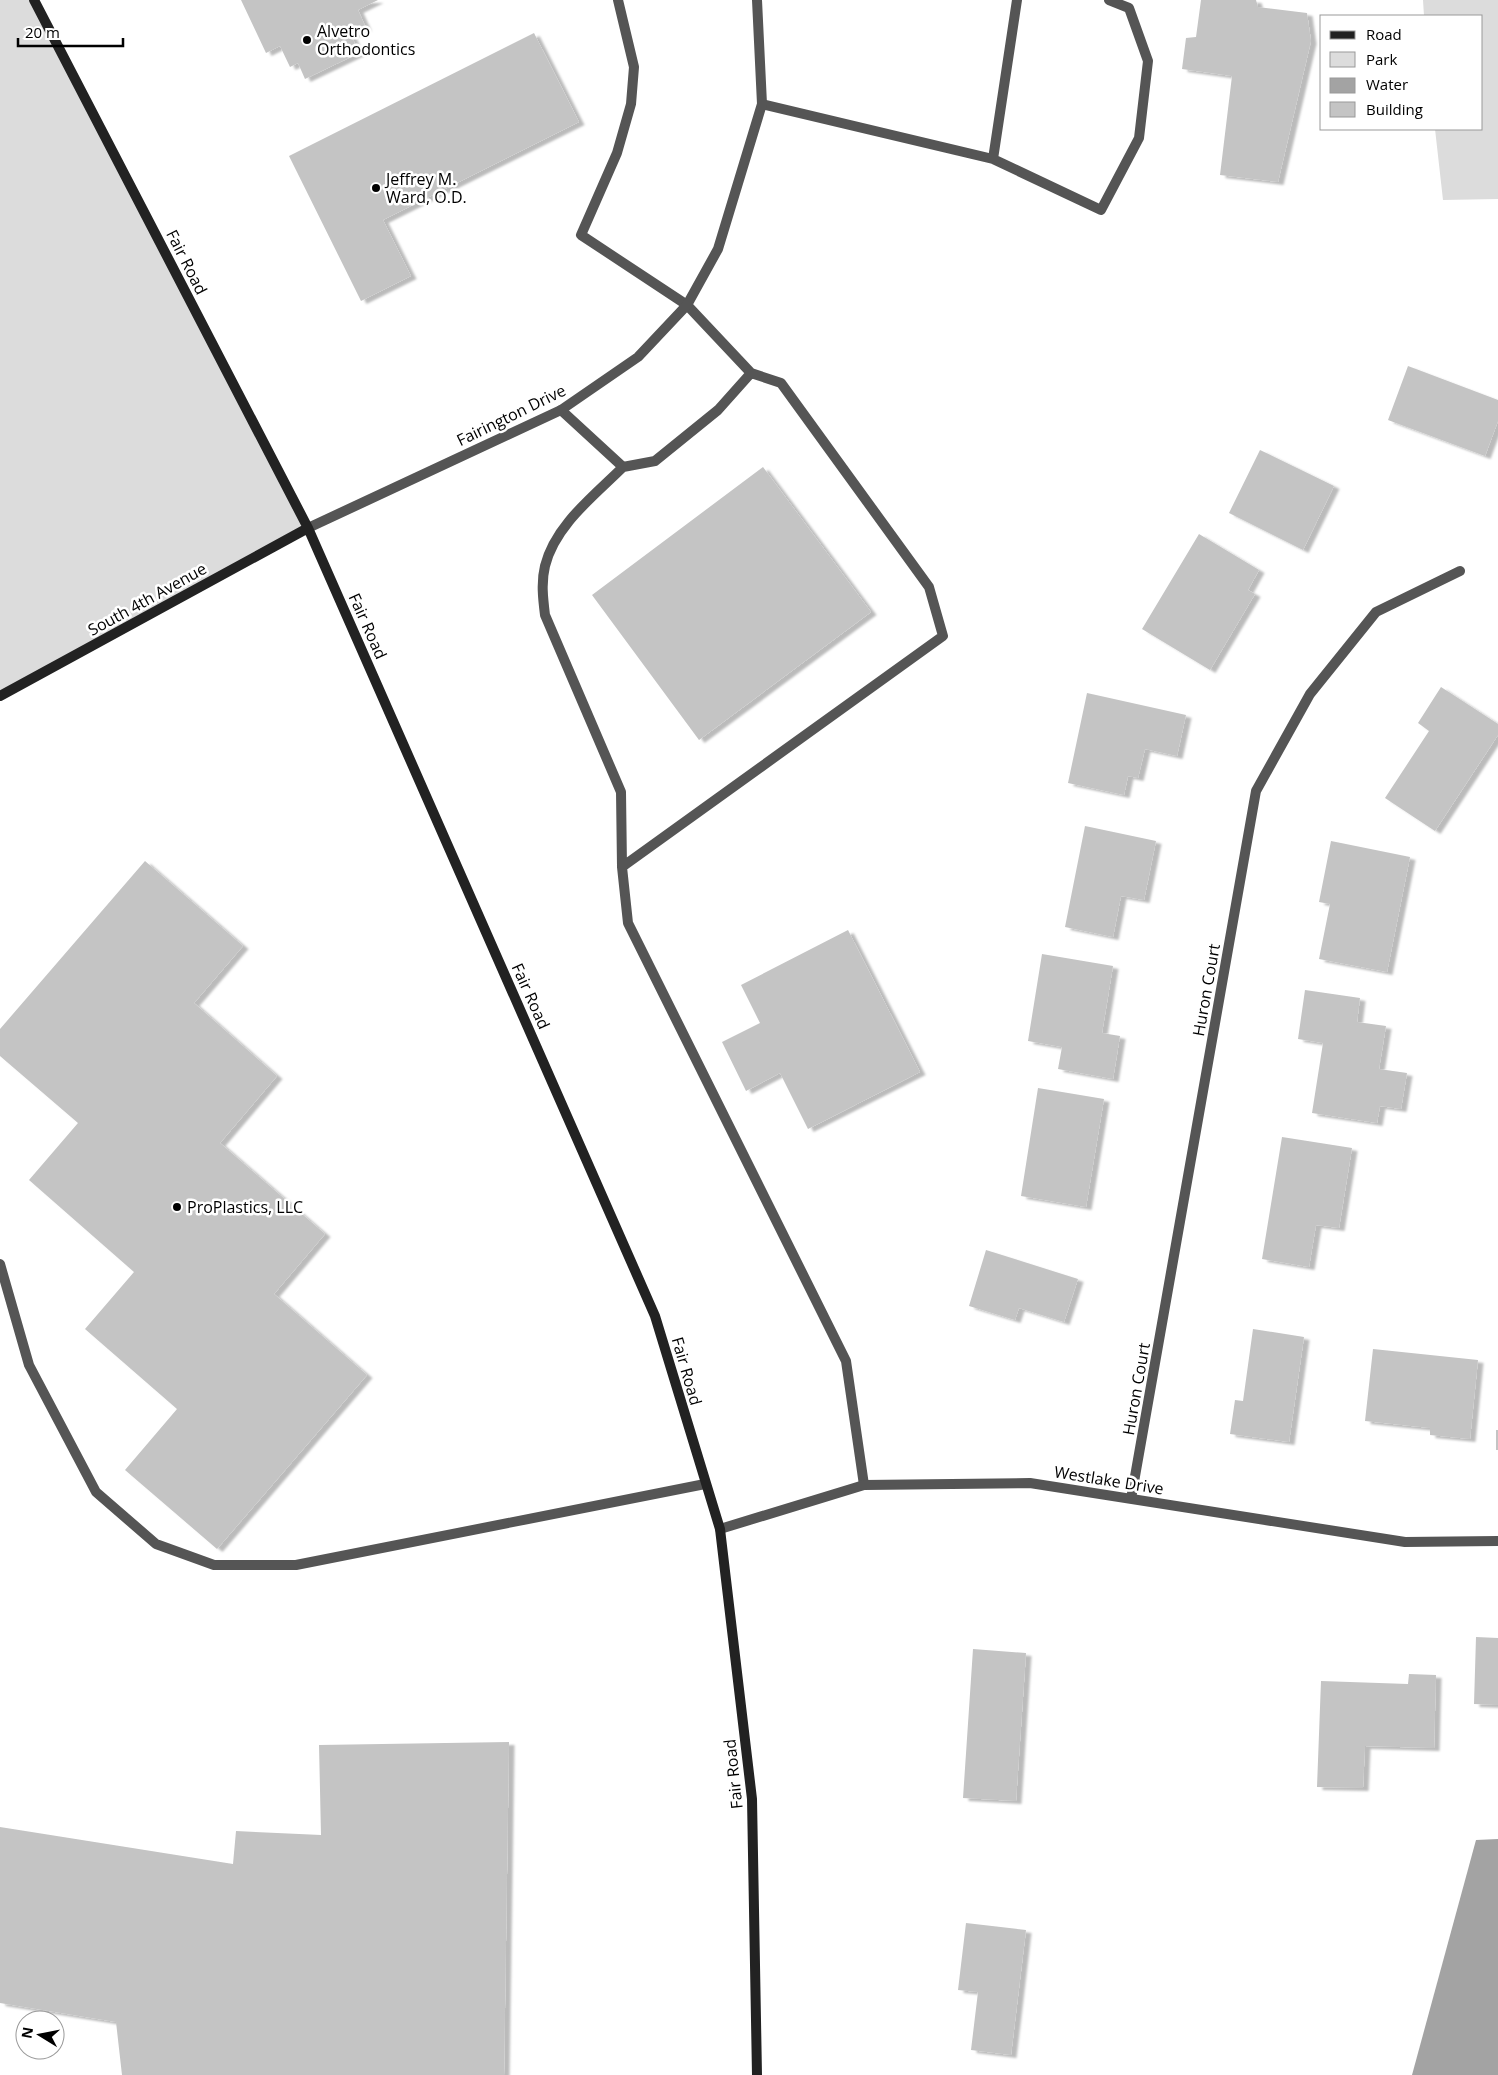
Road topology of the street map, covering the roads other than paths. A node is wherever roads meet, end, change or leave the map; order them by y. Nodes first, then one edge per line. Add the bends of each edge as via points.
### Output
1 (34, 0) edge
2 (618, 0) edge
3 (757, 0) edge
4 (1018, 0) edge
5 (1109, 0) edge
6 (762, 104) junction
7 (993, 159) junction
8 (687, 305) junction
9 (751, 373) junction
10 (560, 410) junction
11 (623, 467) junction
12 (308, 528) junction
13 (1460, 571) dead end
14 (0, 696) edge
15 (622, 867) junction
16 (0, 1264) edge
17 (705, 1484) junction
18 (864, 1485) junction
19 (1131, 1499) junction
20 (720, 1529) junction
21 (1498, 1541) edge
22 (757, 2075) edge

1 - 12 main road, Fair Road
2 - 8 street via 634,67 631,104 617,153 581,235
3 - 6 street, Fairington Drive
4 - 7 street
5 - 7 street via 1129,8 1148,61 1139,138 1101,210
6 - 7 street
6 - 8 street, Fairington Drive via 718,249
8 - 9 street
8 - 10 street, Fairington Drive via 638,357
9 - 11 street via 718,410 655,461
9 - 15 street via 781,383 929,587 943,636
10 - 11 street
10 - 12 street, Fairington Drive
11 - 15 street via 571,520 552,545 542,591 545,615 621,792
12 - 14 main road, South 4th Avenue
12 - 17 main road, Fair Road via 655,1316
13 - 19 street, Huron Court via 1376,612 1310,694 1256,791
15 - 18 street via 628,922 846,1361
16 - 17 street via 29,1365 96,1492 156,1544 214,1565 296,1565
17 - 20 main road, Fair Road
18 - 19 street, Westlake Drive via 1030,1483
18 - 20 street, Westlake Drive
19 - 21 street, Westlake Drive via 1405,1542
20 - 22 main road, Fair Road via 752,1800

